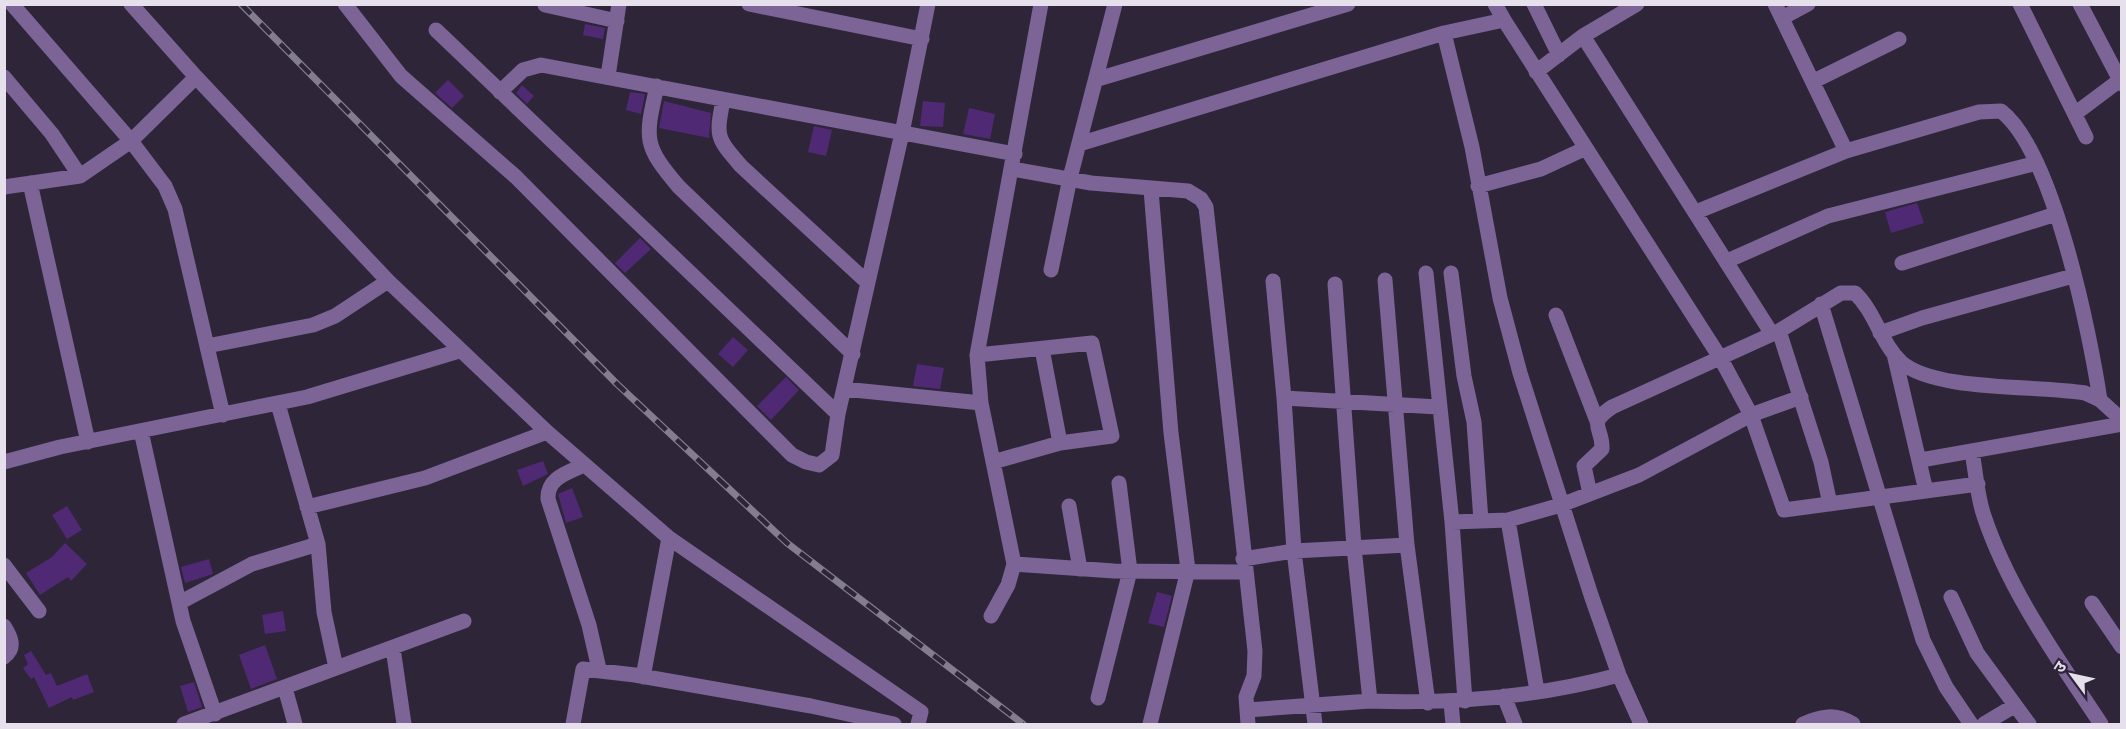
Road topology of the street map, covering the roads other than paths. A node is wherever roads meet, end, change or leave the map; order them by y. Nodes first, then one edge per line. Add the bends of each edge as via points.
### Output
1 (12, 4) edge
2 (131, 4) edge
3 (345, 4) edge
4 (619, 4) edge
5 (750, 4) edge
6 (928, 4) edge
7 (1041, 4) edge
8 (1115, 4) edge
9 (1348, 4) edge
10 (1494, 4) edge
11 (1534, 4) edge
12 (1637, 4) edge
13 (1808, 4) edge
14 (2020, 4) edge
15 (2080, 4) edge
16 (545, 5) edge
17 (1779, 11) edge
18 (1504, 20) junction
19 (617, 21) junction
20 (436, 30) dead end
21 (1444, 33) junction
22 (1583, 36) junction
23 (922, 39) junction
24 (1899, 39) dead end
25 (1559, 55) junction
26 (1536, 72) junction
27 (608, 76) junction
28 (4, 77) edge
29 (196, 78) junction
30 (1098, 79) junction
31 (1814, 81) junction
32 (2121, 82) edge
33 (657, 86) junction
34 (500, 92) junction
35 (723, 100) junction
36 (2076, 113) junction
37 (902, 134) junction
38 (2086, 137) dead end
39 (131, 141) junction
40 (1079, 144) junction
41 (1584, 149) junction
42 (1846, 151) junction
43 (1015, 154) junction
44 (2037, 163) junction
45 (1012, 170) junction
46 (80, 176) junction
47 (1070, 178) junction
48 (30, 183) junction
49 (1478, 186) junction
50 (4, 187) edge
51 (1151, 190) junction
52 (1696, 212) junction
53 (2056, 214) junction
54 (1727, 261) junction
55 (1902, 263) dead end
56 (1051, 270) dead end
57 (1426, 273) dead end
58 (1451, 273) dead end
59 (2073, 276) junction
60 (1385, 280) dead end
61 (388, 281) junction
62 (1273, 281) dead end
63 (868, 283) junction
64 (1335, 284) dead end
65 (1821, 304) junction
66 (1556, 315) dead end
67 (1775, 332) junction
68 (1880, 333) junction
69 (207, 346) junction
70 (1042, 349) junction
71 (459, 351) junction
72 (1893, 353) junction
73 (853, 354) junction
74 (977, 355) junction
75 (1721, 358) junction
76 (844, 389) junction
77 (1801, 397) junction
78 (1284, 398) junction
79 (2100, 400) junction
80 (1342, 401) junction
81 (981, 403) junction
82 (278, 404) junction
83 (1395, 404) junction
84 (1438, 407) junction
85 (838, 414) junction
86 (223, 415) junction
87 (1751, 415) junction
88 (1597, 421) junction
89 (2121, 422) edge
90 (141, 431) junction
91 (547, 432) junction
92 (88, 442) junction
93 (1060, 443) junction
94 (1972, 452) junction
95 (1921, 460) junction
96 (4, 462) edge
97 (993, 462) junction
98 (584, 465) junction
99 (1119, 483) dead end
100 (1978, 484) junction
101 (1926, 491) junction
102 (1590, 494) junction
103 (1880, 498) junction
104 (1830, 504) junction
105 (1561, 505) junction
106 (1070, 506) dead end
107 (307, 507) junction
108 (1508, 520) junction
109 (1481, 521) junction
110 (1452, 522) junction
111 (669, 538) junction
112 (318, 544) junction
113 (1407, 545) junction
114 (1354, 547) junction
115 (1294, 551) junction
116 (1014, 564) junction
117 (4, 565) edge
118 (1244, 566) junction
119 (1080, 569) junction
120 (1188, 570) junction
121 (1130, 571) junction
122 (1951, 597) dead end
123 (179, 603) junction
124 (2092, 603) dead end
125 (39, 611) dead end
126 (991, 616) dead end
127 (464, 621) dead end
128 (4, 626) edge
129 (2121, 647) edge
130 (393, 648) junction
131 (4, 657) edge
132 (336, 668) junction
133 (599, 669) junction
134 (1619, 675) junction
135 (643, 677) junction
136 (285, 688) junction
137 (1538, 691) junction
138 (1504, 696) junction
139 (1098, 698) dead end
140 (1370, 701) junction
141 (1458, 702) junction
142 (1428, 703) junction
143 (1313, 705) junction
144 (2014, 706) junction
145 (215, 714) junction
146 (1248, 717) edge
147 (184, 724) edge
148 (295, 724) edge
149 (404, 724) edge
150 (578, 724) edge
151 (894, 724) edge
152 (918, 724) edge
153 (1150, 724) edge
154 (1315, 724) edge
155 (1453, 724) edge
156 (1515, 724) edge
157 (1641, 724) edge
158 (1803, 724) edge
159 (1853, 724) edge
160 (1971, 724) edge
161 (1984, 724) edge
162 (2029, 724) edge
163 (2101, 724) edge

1 - 39 street
2 - 29 street
3 - 85 street via 401,76 516,177 792,455 819,465 825,462 832,455
4 - 19 street
5 - 23 street
6 - 23 street
7 - 43 street
8 - 30 street
9 - 30 street
10 - 18 street
11 - 25 street
12 - 22 street
13 - 17 street
14 - 36 street
15 - 32 street
16 - 19 street
17 - 31 street
18 - 21 street
18 - 26 street
19 - 27 street
20 - 34 street
21 - 40 street
21 - 49 street
22 - 25 street
22 - 52 street
23 - 37 street
24 - 31 street
25 - 26 street
26 - 41 street
27 - 33 street
27 - 34 street via 530,66
28 - 46 street via 52,134
29 - 39 street
29 - 61 street
30 - 40 street
31 - 42 street
32 - 36 street
33 - 35 street
33 - 73 street via 648,139 661,167 678,188
34 - 85 street
35 - 37 street
35 - 63 street via 718,134 723,144 741,166
36 - 38 street
37 - 43 street
37 - 63 street
39 - 46 street
39 - 69 street via 165,186 175,209
40 - 47 street
41 - 49 street via 1541,169
41 - 75 street
42 - 44 street via 1992,110 2011,119
42 - 52 street
43 - 45 street
44 - 53 street
44 - 54 street via 1828,216
45 - 47 street
45 - 74 street
46 - 48 street
47 - 51 street
47 - 56 street
48 - 50 street
48 - 92 street
49 - 105 street via 1500,298
51 - 118 street via 1188,191 1201,198 1206,207
51 - 120 street via 1171,434
52 - 54 street
53 - 55 street
53 - 59 street
54 - 67 street
57 - 84 street
58 - 109 street via 1474,422
59 - 68 street
59 - 79 street via 2091,343
60 - 83 street
61 - 69 street via 335,316 313,325
61 - 71 street
62 - 78 street
63 - 73 street
64 - 80 street
65 - 67 street
65 - 68 street via 1841,293 1855,293 1863,300
65 - 103 street
66 - 88 street
67 - 75 street
67 - 77 street
68 - 72 street
69 - 86 street
70 - 74 street
70 - 93 street
70 - 93 street via 1092,343 1112,435
71 - 82 street via 357,384
71 - 91 street
72 - 79 street via 1922,374 2073,391
72 - 95 street
73 - 76 street
74 - 81 street
75 - 87 street
75 - 88 street via 1612,407
76 - 81 street
76 - 85 street
77 - 87 street
77 - 104 street
78 - 80 street
78 - 115 street
79 - 89 street
80 - 83 street
80 - 114 street
81 - 97 street
82 - 86 street
82 - 107 street
83 - 84 street
83 - 113 street
84 - 110 street
86 - 90 street
87 - 102 street via 1648,471
87 - 104 street via 1784,510
88 - 102 street via 1602,449 1584,466
89 - 94 street
90 - 92 street
90 - 123 street
91 - 98 street
91 - 107 street via 425,478
92 - 96 street
93 - 97 street
94 - 95 street
94 - 100 street
95 - 101 street
97 - 116 street
98 - 111 street
98 - 133 street via 553,482 548,500 589,625
99 - 121 street
100 - 101 street
100 - 163 street via 1983,514 1998,550 2033,617
101 - 103 street
102 - 105 street
103 - 104 street
103 - 160 street via 1923,640
105 - 108 street
105 - 134 street
106 - 119 street
107 - 112 street
108 - 109 street
108 - 137 street
109 - 110 street
110 - 141 street
111 - 135 street
111 - 152 street via 921,712
112 - 123 street via 252,564
112 - 132 street via 324,612
113 - 114 street
113 - 142 street
114 - 115 street
114 - 140 street
115 - 118 street
115 - 143 street
116 - 119 street
116 - 126 street via 1008,585
117 - 125 street
118 - 120 street
118 - 146 street via 1255,665 1246,697
119 - 121 street
120 - 121 street
120 - 153 street
121 - 139 street
122 - 144 street via 1977,652
123 - 145 street
124 - 129 street
127 - 130 street
128 - 131 street via 12,649
130 - 132 street
130 - 149 street
132 - 136 street
133 - 135 street
133 - 150 street via 583,669
134 - 137 street
134 - 157 street
135 - 151 street
136 - 145 street
136 - 148 street
137 - 138 street
138 - 141 street
138 - 156 street
140 - 142 street
140 - 143 street
141 - 142 street
141 - 155 street
143 - 146 street
143 - 154 street
144 - 161 street
144 - 162 street
145 - 147 street
158 - 159 street via 1832,716

